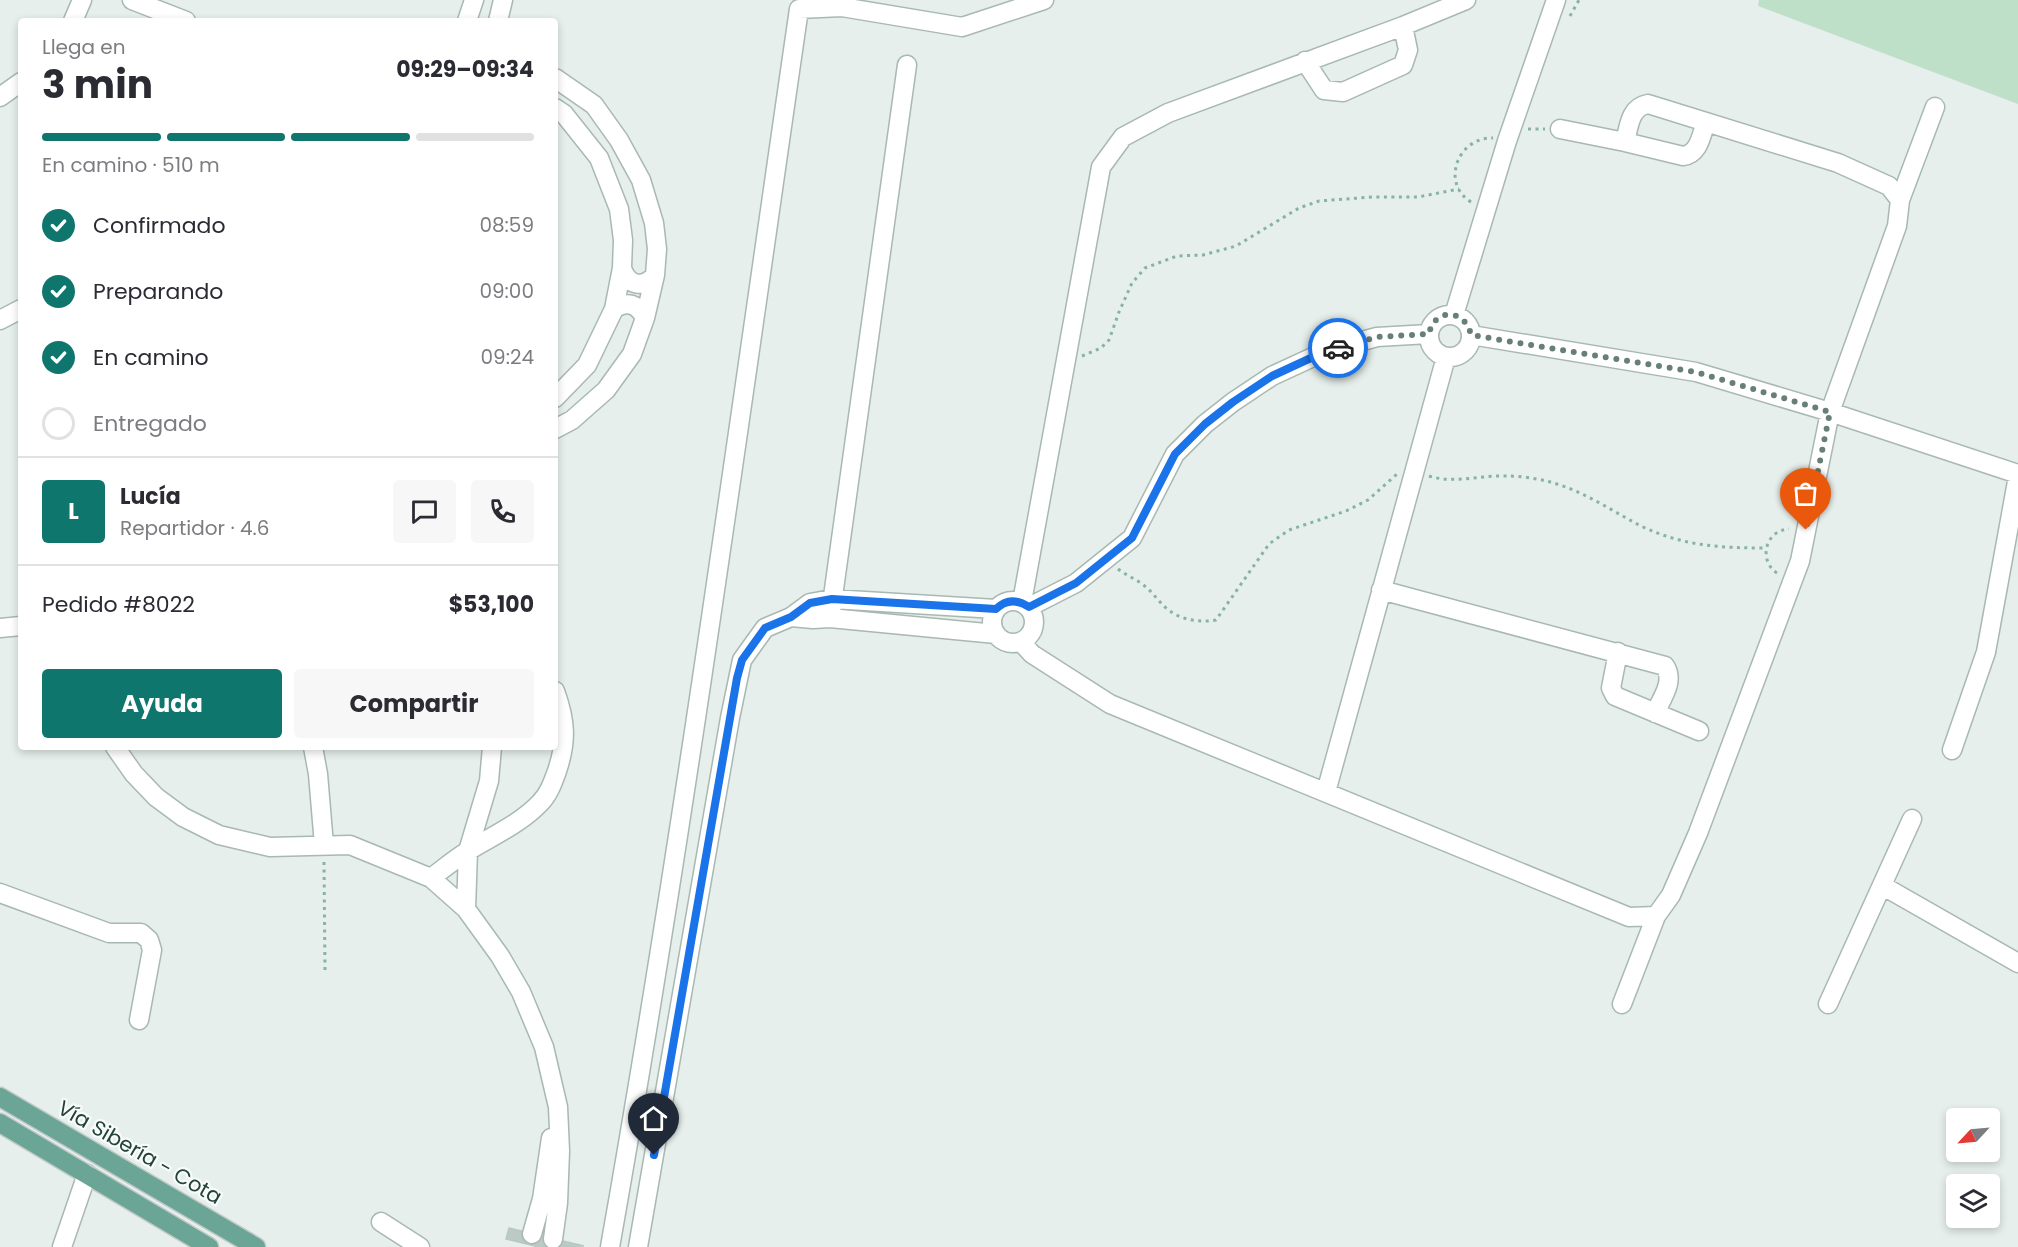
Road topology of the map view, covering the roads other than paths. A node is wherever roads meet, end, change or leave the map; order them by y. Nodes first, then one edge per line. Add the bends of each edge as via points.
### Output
1 (82, 0) edge
2 (132, 0) edge
3 (474, 0) edge
4 (503, 0) edge
5 (1044, 0) edge
6 (1466, 0) edge
7 (1556, 0) edge
8 (74, 18) edge
9 (178, 18) edge
10 (468, 18) edge
11 (499, 18) edge
12 (1403, 26) junction
13 (1305, 61) junction
14 (907, 65) dead end
15 (558, 80) edge
16 (18, 84) edge
17 (0, 98) edge
18 (1935, 107) dead end
19 (558, 110) edge
20 (1706, 122) junction
21 (1560, 129) dead end
22 (1625, 142) junction
23 (1900, 200) junction
24 (622, 268) junction
25 (655, 275) junction
26 (614, 309) junction
27 (18, 311) edge
28 (1454, 315) junction
29 (645, 318) junction
30 (0, 320) edge
31 (1429, 334) junction
32 (1471, 335) junction
33 (1446, 357) junction
34 (558, 395) edge
35 (1830, 412) junction
36 (558, 427) edge
37 (2018, 475) edge
38 (1381, 590) junction
39 (832, 599) junction
40 (1025, 604) junction
41 (996, 609) junction
42 (791, 617) junction
43 (830, 618) junction
44 (18, 626) edge
45 (0, 628) edge
46 (996, 634) junction
47 (1021, 642) junction
48 (1618, 652) junction
49 (558, 700) edge
50 (1656, 712) junction
51 (1699, 731) dead end
52 (117, 750) edge
53 (314, 750) edge
54 (492, 750) edge
55 (1952, 750) dead end
56 (1326, 792) junction
57 (1912, 819) dead end
58 (324, 845) junction
59 (468, 851) junction
60 (431, 878) junction
61 (1883, 886) junction
62 (0, 893) edge
63 (466, 909) junction
64 (1656, 916) junction
65 (2018, 963) edge
66 (1622, 1004) dead end
67 (1828, 1004) dead end
68 (139, 1020) dead end
69 (0, 1096) edge
70 (558, 1107) junction
71 (0, 1123) edge
72 (87, 1174) junction
73 (381, 1222) dead end
74 (553, 1239) dead end
75 (529, 1242) edge
76 (62, 1247) edge
77 (209, 1247) edge
78 (256, 1247) edge
79 (420, 1247) edge
80 (610, 1247) edge
81 (638, 1247) edge

1 - 8 street
2 - 9 street
3 - 10 street
4 - 11 street
5 - 80 street via 962,27 842,7 799,9 704,672
6 - 12 street
7 - 28 street via 1507,141
12 - 13 street
12 - 13 street via 1408,50 1403,65 1343,92 1324,90
13 - 40 street via 1168,113 1123,137 1101,167
14 - 39 street
15 - 25 street via 594,105 641,180 654,223
16 - 17 street
18 - 23 street
19 - 24 street via 598,158 619,209
20 - 22 street via 1690,155
20 - 22 street via 1640,105 1634,111
20 - 23 street via 1838,163 1889,186
21 - 22 street
23 - 35 street via 1897,226
24 - 25 street via 625,277 640,285
24 - 26 street
25 - 29 street
26 - 29 street via 620,305 635,306
26 - 34 street via 587,365
27 - 30 street
28 - 31 street via 1434,321
28 - 32 street via 1466,322
29 - 36 street via 632,354 606,390
31 - 33 street via 1433,349
31 - 40 street via 1377,337 1326,351 1272,376 1233,402 1175,454 1132,538 1076,583
32 - 33 street via 1464,351
32 - 35 street via 1696,372
33 - 38 street
35 - 37 street
35 - 64 street via 1800,561 1698,832 1671,895
37 - 55 street via 1986,652
38 - 48 street
38 - 56 street
39 - 41 street
39 - 42 street via 810,603
39 - 43 street
40 - 41 street via 1008,601
40 - 47 street via 1034,622 1033,631
41 - 46 street via 992,621
42 - 43 street
42 - 81 street via 765,628 742,660 737,678
43 - 46 street
44 - 45 street
46 - 47 street via 1007,642
47 - 56 street via 1032,654 1110,704
48 - 50 street via 1613,694
48 - 50 street via 1665,666 1669,672 1670,680
49 - 59 street via 565,728 564,751 542,802 492,839
50 - 51 street
52 - 58 street via 156,798 219,835 270,847
53 - 58 street
54 - 59 street via 489,781
56 - 64 street via 1629,917
57 - 61 street
58 - 60 street via 350,845
59 - 60 street
59 - 63 street
60 - 63 street
61 - 65 street
61 - 67 street
62 - 68 street via 109,933 141,933 149,939 152,950
63 - 70 street via 521,992 544,1047
64 - 66 street
69 - 78 main road, Vía Sibería - Cota
70 - 74 street via 560,1151
70 - 75 street via 542,1199
71 - 72 main road
72 - 76 street
72 - 77 main road
73 - 79 street

